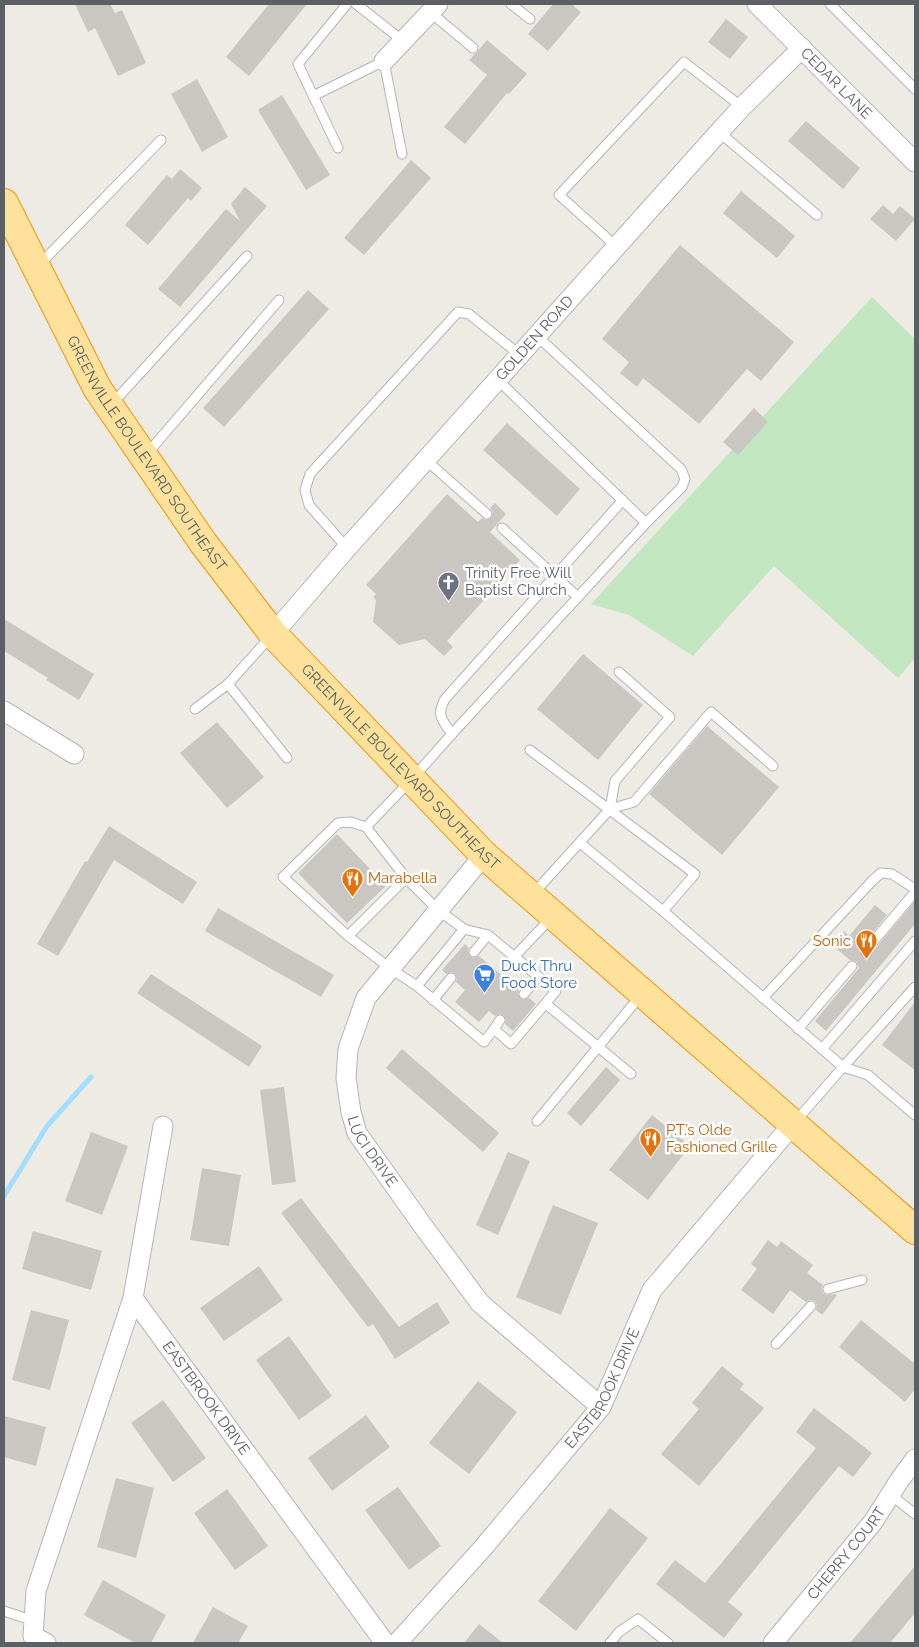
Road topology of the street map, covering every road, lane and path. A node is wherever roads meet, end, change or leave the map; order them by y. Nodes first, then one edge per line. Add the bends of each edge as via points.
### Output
1 (347, 4) edge
2 (356, 4) edge
3 (511, 4) edge
4 (757, 4) edge
5 (830, 4) edge
6 (434, 8) edge
7 (530, 19) dead end
8 (403, 41) junction
9 (473, 48) dead end
10 (802, 48) junction
11 (384, 61) junction
12 (915, 90) edge
13 (313, 96) junction
14 (742, 107) junction
15 (719, 132) junction
16 (162, 140) dead end
17 (338, 148) dead end
18 (402, 154) dead end
19 (915, 162) edge
20 (4, 204) edge
21 (817, 215) dead end
22 (617, 247) junction
23 (247, 256) dead end
24 (36, 268) junction
25 (279, 300) dead end
26 (537, 336) junction
27 (520, 355) junction
28 (498, 380) junction
29 (110, 407) junction
30 (145, 457) junction
31 (426, 460) junction
32 (623, 500) junction
33 (487, 514) dead end
34 (646, 523) junction
35 (502, 528) dead end
36 (347, 548) junction
37 (554, 577) junction
38 (578, 597) junction
39 (273, 634) junction
40 (619, 672) dead end
41 (228, 684) junction
42 (195, 709) dead end
43 (4, 711) edge
44 (452, 734) junction
45 (530, 750) dead end
46 (74, 754) dead end
47 (287, 758) dead end
48 (773, 766) dead end
49 (412, 779) junction
50 (610, 809) junction
51 (366, 827) junction
52 (580, 843) junction
53 (484, 854) junction
54 (406, 878) junction
55 (915, 891) edge
56 (531, 896) junction
57 (438, 910) junction
58 (663, 911) junction
59 (553, 916) junction
60 (464, 928) junction
61 (488, 935) junction
62 (348, 936) junction
63 (915, 941) edge
64 (867, 949) dead end
65 (474, 952) dead end
66 (514, 957) junction
67 (852, 966) dead end
68 (391, 969) junction
69 (538, 977) junction
70 (451, 978) dead end
71 (417, 986) junction
72 (915, 987) edge
73 (643, 993) junction
74 (524, 994) dead end
75 (763, 998) junction
76 (433, 1000) junction
77 (546, 1004) junction
78 (500, 1020) dead end
79 (494, 1029) junction
80 (798, 1029) junction
81 (598, 1047) junction
82 (822, 1049) junction
83 (843, 1067) junction
84 (631, 1074) dead end
85 (915, 1115) edge
86 (537, 1121) dead end
87 (793, 1124) junction
88 (162, 1126) dead end
89 (915, 1230) edge
90 (862, 1280) dead end
91 (828, 1289) dead end
92 (133, 1298) junction
93 (811, 1306) dead end
94 (776, 1344) dead end
95 (600, 1407) junction
96 (915, 1459) edge
97 (890, 1494) junction
98 (915, 1514) edge
99 (4, 1611) edge
100 (34, 1621) junction
101 (46, 1643) edge
102 (385, 1643) edge
103 (397, 1643) edge
104 (610, 1643) edge
105 (668, 1643) edge
106 (773, 1643) edge

1 - 13 lane via 298,64
2 - 8 lane
3 - 7 lane
4 - 10 street, CEDAR LANE
5 - 12 lane
6 - 8 street
6 - 9 lane
8 - 11 street
10 - 14 street, GOLDEN ROAD
10 - 19 street, CEDAR LANE
11 - 13 lane
11 - 18 lane
13 - 17 lane
14 - 15 street, GOLDEN ROAD
14 - 22 lane via 684,62 559,195
15 - 21 lane
15 - 22 street, GOLDEN ROAD
16 - 24 lane
20 - 24 highway, GREENVILLE BOULEVARD SOUTHEAST
22 - 26 street, GOLDEN ROAD
23 - 29 lane
24 - 29 highway, GREENVILLE BOULEVARD SOUTHEAST via 97,388
25 - 30 lane
26 - 27 street, GOLDEN ROAD
26 - 34 lane via 681,469 685,478 682,487
27 - 28 street, GOLDEN ROAD
27 - 36 lane via 468,314 458,312 310,474 305,490 309,505
28 - 31 street, GOLDEN ROAD
28 - 32 lane
29 - 30 highway, GREENVILLE BOULEVARD SOUTHEAST
30 - 39 highway, GREENVILLE BOULEVARD SOUTHEAST via 204,544
31 - 33 lane
31 - 36 street, GOLDEN ROAD
32 - 34 lane
32 - 37 lane
34 - 38 lane
35 - 37 lane
36 - 39 street, GOLDEN ROAD
37 - 38 lane
37 - 44 lane via 445,698 440,716
38 - 44 lane
39 - 41 lane
39 - 49 highway, GREENVILLE BOULEVARD SOUTHEAST
40 - 50 lane via 670,717 616,782
41 - 42 lane
41 - 47 lane
43 - 46 street
44 - 49 lane
45 - 50 lane
48 - 50 lane via 711,712 634,802
49 - 51 lane
49 - 53 highway, GREENVILLE BOULEVARD SOUTHEAST
50 - 52 lane
50 - 58 lane via 695,874
51 - 54 lane
51 - 62 lane via 351,822 338,823 284,876
52 - 56 lane
52 - 58 lane
53 - 56 highway, GREENVILLE BOULEVARD SOUTHEAST
53 - 57 street, LUCI DRIVE
54 - 57 lane
54 - 62 lane
55 - 64 lane
55 - 75 lane via 892,874 880,873
56 - 59 highway, GREENVILLE BOULEVARD SOUTHEAST
57 - 60 lane
57 - 68 street, LUCI DRIVE
58 - 75 lane
59 - 66 lane
59 - 73 highway, GREENVILLE BOULEVARD SOUTHEAST
60 - 61 lane
60 - 71 lane
61 - 65 lane
61 - 66 lane
62 - 68 lane
63 - 82 lane
66 - 69 lane
67 - 80 lane
68 - 71 lane
68 - 95 street, LUCI DRIVE via 366,998 348,1049 346,1078 357,1133 480,1303
69 - 74 lane
69 - 77 lane via 556,992
70 - 76 lane
71 - 76 lane
72 - 83 lane
73 - 81 lane
73 - 87 highway, GREENVILLE BOULEVARD SOUTHEAST
75 - 80 lane
76 - 79 lane via 484,1042
77 - 79 lane via 511,1044
77 - 81 lane
78 - 79 lane
80 - 82 lane
81 - 84 lane
81 - 86 lane
82 - 83 lane
83 - 85 lane via 868,1075
83 - 87 lane
87 - 89 highway, GREENVILLE BOULEVARD SOUTHEAST
87 - 95 street, EASTBROOK DRIVE via 652,1290
88 - 92 street
90 - 91 lane
92 - 100 street via 36,1591
92 - 102 street, EASTBROOK DRIVE
93 - 94 lane
95 - 103 street, EASTBROOK DRIVE via 482,1549
96 - 97 street, CHERRY COURT
97 - 98 lane
97 - 106 street, CHERRY COURT via 873,1522
99 - 100 lane
100 - 101 street via 33,1636
104 - 105 lane via 638,1618

